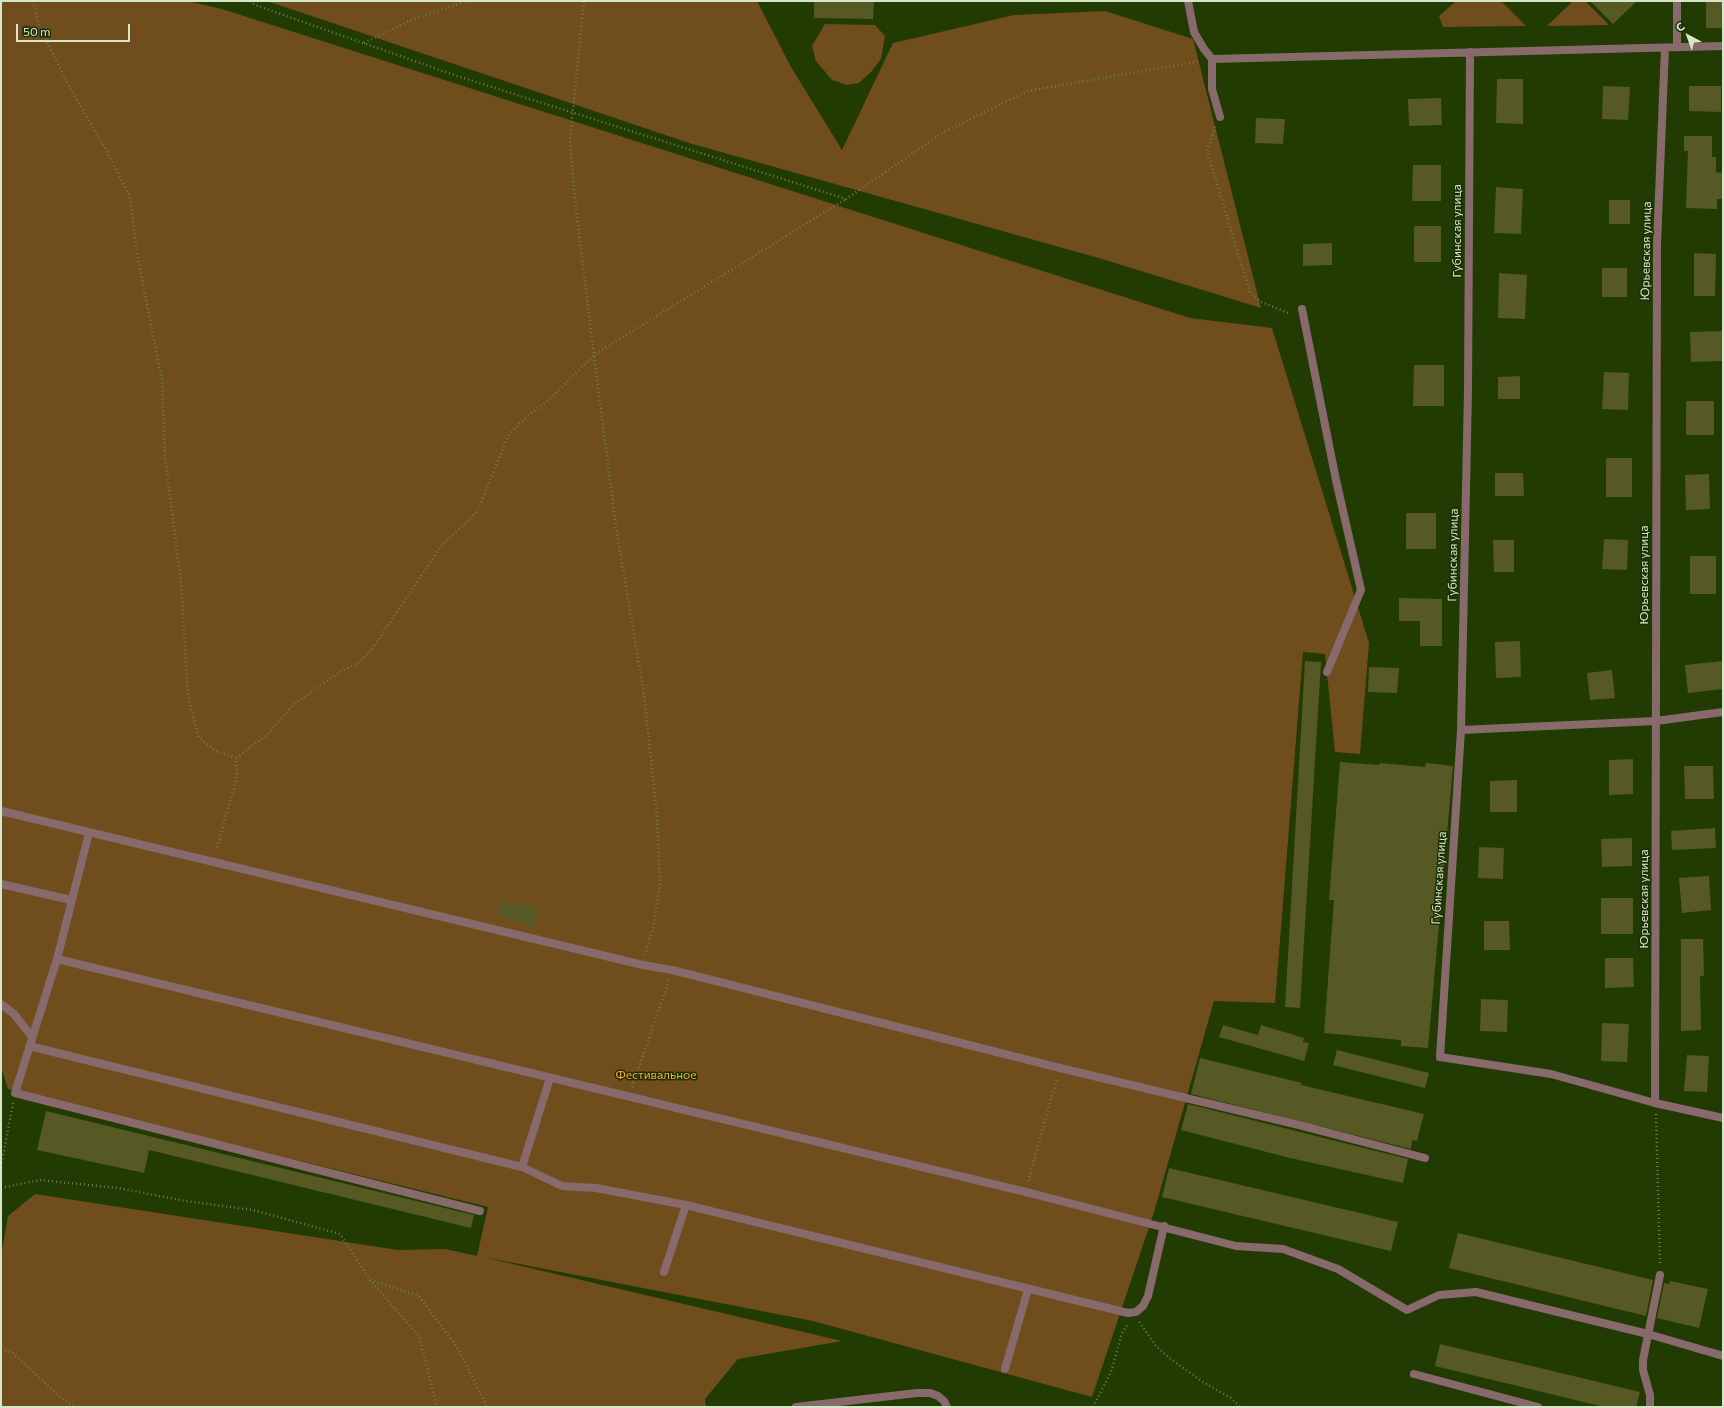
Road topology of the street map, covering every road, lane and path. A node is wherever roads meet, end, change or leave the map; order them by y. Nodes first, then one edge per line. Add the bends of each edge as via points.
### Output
1 (33, 1) edge
2 (250, 1) edge
3 (467, 1) edge
4 (584, 1) edge
5 (1188, 1) edge
6 (1677, 1) edge
7 (364, 43) junction
8 (1723, 46) edge
9 (1677, 47) junction
10 (1665, 48) junction
11 (1470, 52) junction
12 (1212, 59) junction
13 (572, 113) junction
14 (1220, 117) joint
15 (846, 199) junction
16 (1302, 309) dead end
17 (1303, 317) junction
18 (594, 355) junction
19 (1327, 672) dead end
20 (1723, 712) edge
21 (1656, 721) junction
22 (1461, 730) junction
23 (236, 758) junction
24 (1, 811) edge
25 (89, 833) junction
26 (213, 862) junction
27 (1, 884) edge
28 (71, 900) junction
29 (56, 959) junction
30 (643, 965) junction
31 (672, 970) junction
32 (1, 1004) edge
33 (32, 1037) junction
34 (29, 1046) junction
35 (1060, 1068) junction
36 (550, 1078) junction
37 (15, 1093) junction
38 (629, 1097) junction
39 (1655, 1103) junction
40 (1723, 1118) edge
41 (1425, 1158) dead end
42 (1, 1167) edge
43 (522, 1167) junction
44 (1, 1188) edge
45 (1026, 1192) junction
46 (686, 1205) junction
47 (480, 1211) dead end
48 (1164, 1226) junction
49 (664, 1272) dead end
50 (1660, 1275) joint
51 (370, 1280) junction
52 (1028, 1289) junction
53 (1136, 1312) junction
54 (1648, 1334) junction
55 (1, 1350) edge
56 (1723, 1356) edge
57 (1005, 1369) dead end
58 (1414, 1374) dead end
59 (75, 1407) edge
60 (437, 1407) edge
61 (487, 1407) edge
62 (796, 1407) edge
63 (946, 1407) edge
64 (1093, 1407) edge
65 (1240, 1407) edge
66 (1538, 1407) edge
67 (1650, 1407) edge

1 - 23 path via 39,25 69,86 130,196 137,254 162,380 164,457 181,583 188,696 199,738 215,751
2 - 7 path via 255,5
3 - 7 path via 409,21
4 - 13 path
5 - 12 street via 1194,32
6 - 9 street
7 - 13 path
8 - 9 street
9 - 10 street
10 - 11 street
10 - 21 street, Юрьевская улица via 1657,244
11 - 12 street
11 - 22 street, Губинская улица via 1468,383
12 - 14 street via 1212,89
12 - 15 path via 1028,91 944,132
13 - 15 path
13 - 18 path via 570,138 574,192
14 - 17 path via 1207,151 1250,294 1261,302
15 - 18 path
16 - 17 street
17 - 19 street via 1361,590
18 - 23 path via 551,398 509,434 477,512 441,546 373,648 360,662 341,671 294,704 266,736
18 - 30 path via 616,528 644,694 657,815 660,885 654,924
20 - 21 street
21 - 22 street
21 - 39 street, Юрьевская улица
22 - 39 street, Губинская улица via 1440,1057 1551,1074
23 - 26 path via 237,777
24 - 25 street
25 - 26 street
25 - 28 street
26 - 30 street
27 - 28 street
28 - 29 street
29 - 33 street
29 - 36 street
30 - 31 street
31 - 35 street
31 - 38 path
32 - 33 street via 14,1014
33 - 34 street
34 - 37 street
34 - 43 street
35 - 41 street via 1298,1124
35 - 45 path
36 - 38 street
36 - 43 street
37 - 42 path
37 - 47 street
38 - 45 street
39 - 40 street
39 - 50 path
43 - 46 street via 562,1186 596,1188
44 - 51 path via 40,1180 118,1188 185,1201 253,1210 340,1234
45 - 48 street
46 - 49 street
46 - 52 street
48 - 53 street via 1148,1296
48 - 54 street via 1236,1246 1283,1249 1312,1258 1338,1268 1407,1310 1439,1295 1476,1292
50 - 54 street
51 - 60 path via 419,1336
51 - 61 path via 419,1296 458,1350
52 - 53 street via 1120,1311
52 - 57 street
53 - 64 path via 1122,1333 1111,1372
53 - 65 path via 1139,1323 1156,1346
54 - 56 street
54 - 67 street via 1643,1370 1650,1395
55 - 59 path via 12,1352 59,1396
58 - 66 street
62 - 63 street via 930,1393 944,1400

